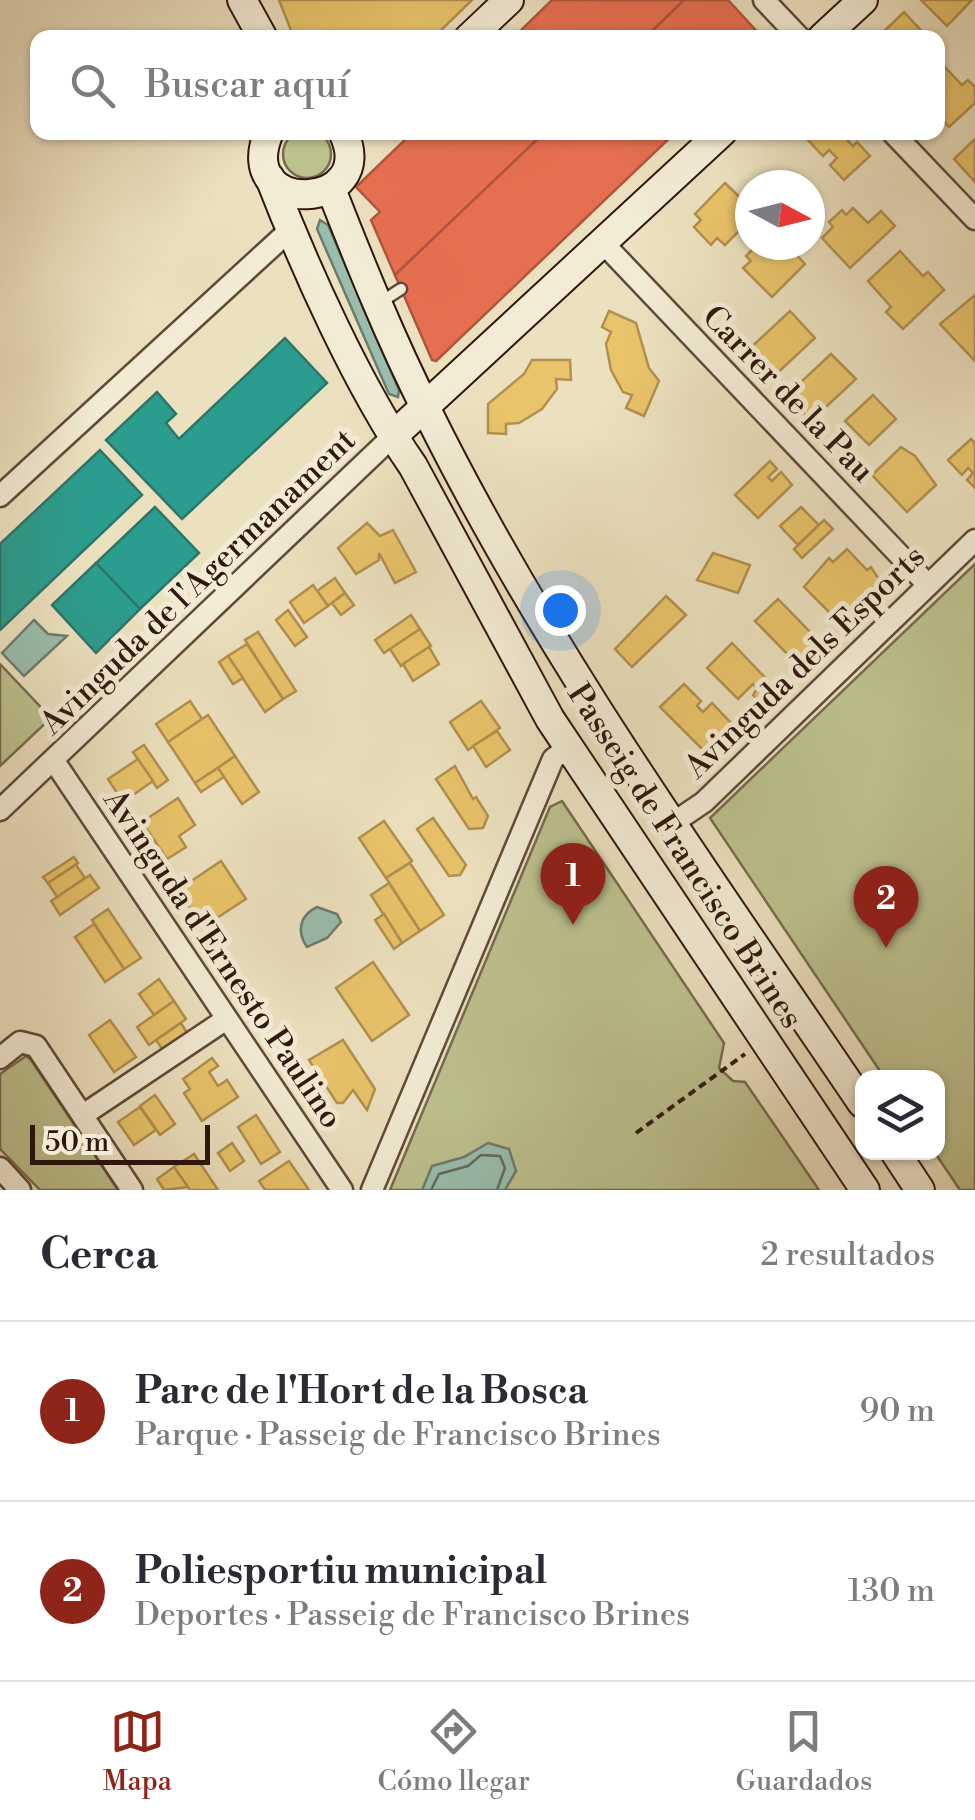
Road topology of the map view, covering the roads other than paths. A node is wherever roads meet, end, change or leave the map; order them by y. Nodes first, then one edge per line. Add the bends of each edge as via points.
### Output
1 (234, 0) edge
2 (242, 0) edge
3 (509, 0) edge
4 (764, 0) edge
5 (863, 0) edge
6 (242, 30) edge
7 (259, 30) edge
8 (477, 30) edge
9 (792, 30) edge
10 (831, 30) edge
11 (265, 140) edge
12 (349, 140) edge
13 (714, 140) edge
14 (900, 140) edge
15 (270, 178) junction
16 (331, 189) junction
17 (975, 219) edge
18 (290, 230) junction
19 (604, 244) junction
20 (426, 409) junction
21 (392, 437) junction
22 (0, 496) edge
23 (975, 540) edge
24 (928, 585) junction
25 (589, 695) junction
26 (550, 719) junction
27 (604, 721) junction
28 (568, 747) junction
29 (54, 761) junction
30 (0, 810) edge
31 (673, 823) junction
32 (224, 1020) junction
33 (0, 1058) edge
34 (855, 1093) edge
35 (83, 1115) junction
36 (901, 1160) edge
37 (0, 1168) edge
38 (20, 1190) edge
39 (132, 1190) edge
40 (342, 1190) edge
41 (372, 1190) edge
42 (865, 1190) edge
43 (920, 1190) edge

1 - 6 street
2 - 7 street
3 - 8 street
4 - 9 street
5 - 10 street
11 - 15 street, Passeig de Francisco Brines
12 - 16 street via 346,167
13 - 19 street
14 - 17 street
15 - 16 street via 305,197
15 - 18 street, Passeig de Francisco Brines
16 - 20 street, Passeig de Francisco Brines via 390,296
18 - 21 street, Passeig de Francisco Brines
18 - 22 street
19 - 20 street
19 - 24 street, Carrer de la Pau
20 - 21 street
20 - 25 street, Passeig de Francisco Brines
21 - 26 street, Passeig de Francisco Brines
21 - 29 street, Avinguda de l'Agermanament
23 - 24 street, Avinguda dels Esports
24 - 31 street, Avinguda dels Esports via 704,802
25 - 26 street
25 - 27 street, Passeig de Francisco Brines
26 - 28 street, Passeig de Francisco Brines
27 - 28 street
27 - 31 street, Passeig de Francisco Brines
28 - 41 street via 553,759
28 - 42 street, Passeig de Francisco Brines
29 - 30 street, Avinguda de l'Agermanament
29 - 32 street, Avinguda d'Ernesto Paulino
31 - 34 street, Passeig de Francisco Brines
32 - 35 street
32 - 40 street, Avinguda d'Ernesto Paulino
33 - 35 street via 20,1042 36,1046
35 - 39 street
36 - 43 street
37 - 38 street

